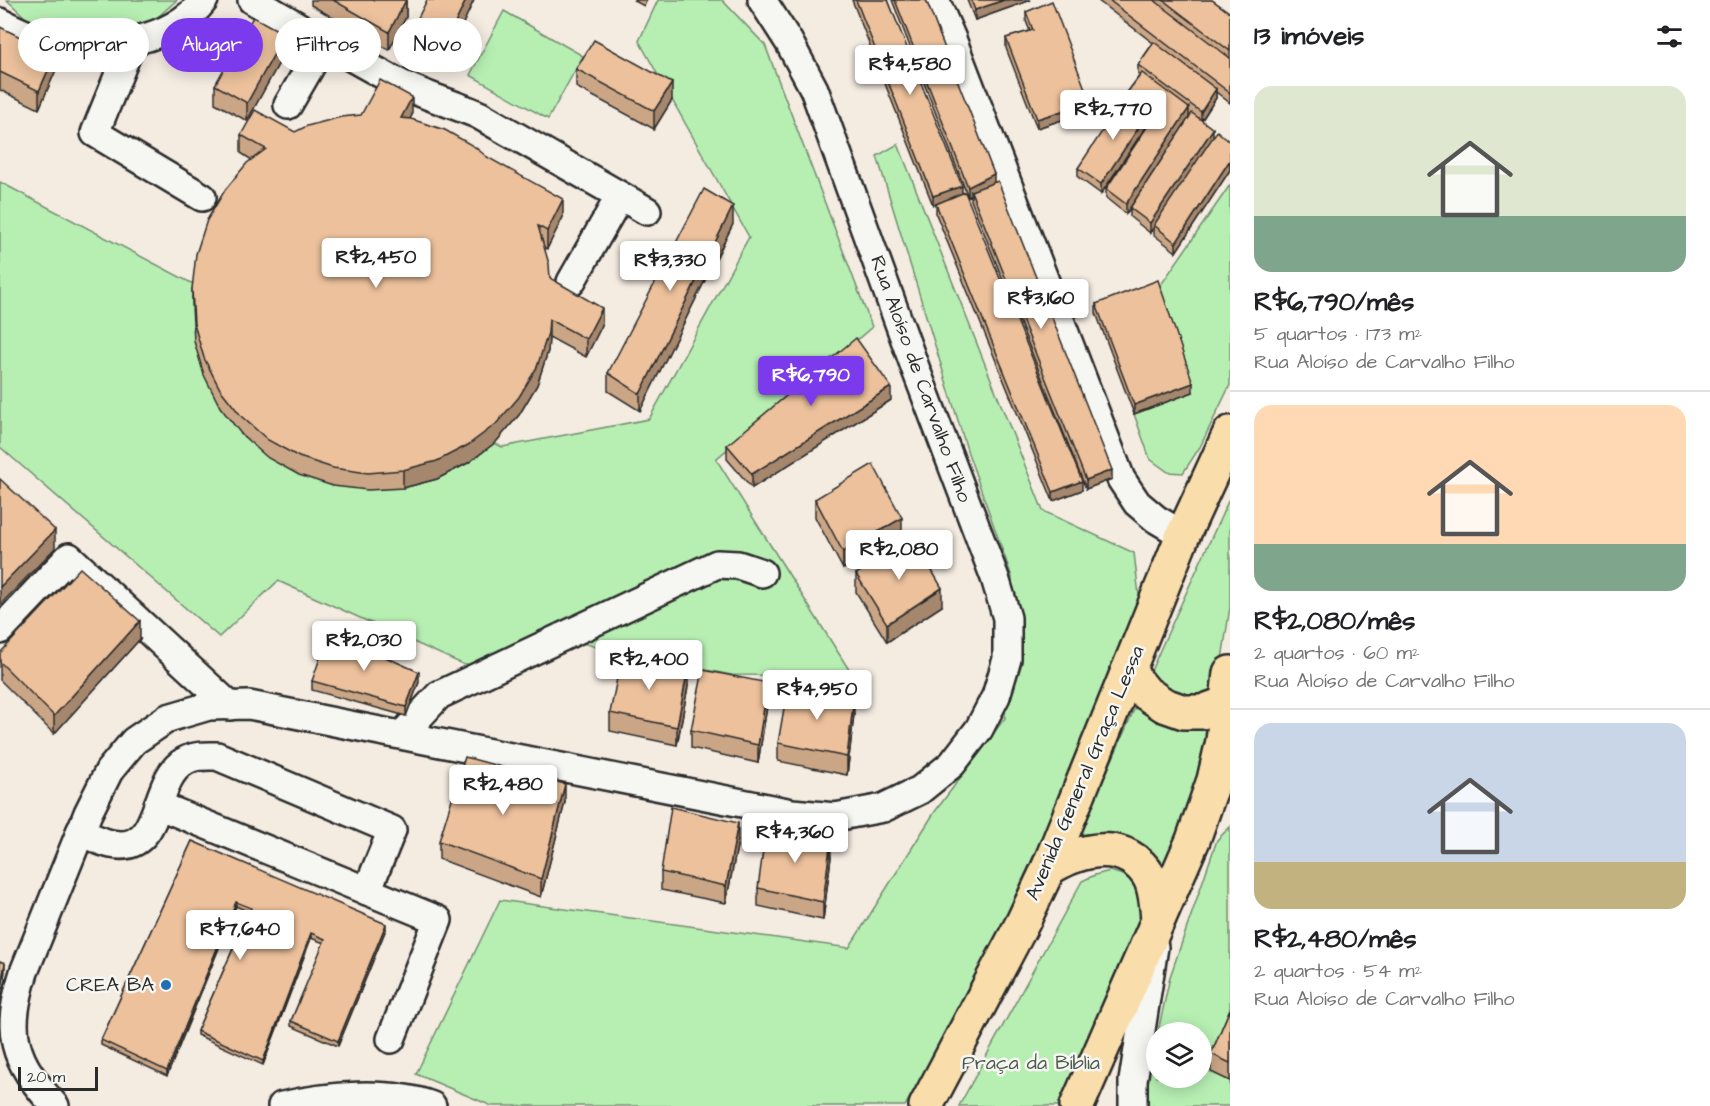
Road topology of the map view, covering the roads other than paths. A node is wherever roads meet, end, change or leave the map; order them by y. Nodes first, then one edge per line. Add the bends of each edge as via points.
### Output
1 (204, 0) edge
2 (252, 0) edge
3 (762, 0) edge
4 (935, 0) edge
5 (284, 18) edge
6 (0, 22) edge
7 (18, 31) edge
8 (149, 36) edge
9 (120, 72) edge
10 (307, 72) edge
11 (379, 72) edge
12 (288, 105) dead end
13 (620, 196) junction
14 (202, 197) dead end
15 (647, 211) dead end
16 (571, 282) dead end
17 (1230, 433) edge
18 (1183, 535) junction
19 (762, 573) dead end
20 (0, 630) edge
21 (1128, 671) junction
22 (1228, 688) edge
23 (230, 706) junction
24 (403, 735) junction
25 (158, 805) junction
26 (80, 832) junction
27 (1048, 869) junction
28 (367, 891) junction
29 (1158, 919) junction
30 (391, 1039) dead end
31 (1133, 1094) edge
32 (38, 1100) edge
33 (282, 1106) edge
34 (432, 1106) edge
35 (926, 1106) edge
36 (1077, 1106) edge
37 (1120, 1106) edge

1 - 8 street via 180,22
2 - 5 street
3 - 24 street, Rua Aloíso de Carvalho Filho via 814,89 995,578 1007,618 1007,658 996,696 979,729 952,764 920,790 883,808 835,817 792,813
4 - 18 street via 1121,479 1137,503
6 - 7 street
9 - 14 street via 95,133
10 - 12 street
11 - 13 street via 418,93 479,115
13 - 15 street
13 - 16 street
17 - 18 main road, Avenida General Graça Lessa
18 - 21 main road, Avenida General Graça Lessa
19 - 24 street via 738,565 717,564 439,695
20 - 23 street via 69,557
21 - 22 main road via 1146,693 1184,712 1202,712
21 - 27 main road, Avenida General Graça Lessa
22 - 29 main road via 1223,741 1214,780
23 - 24 street, Rua Aloíso de Carvalho Filho via 249,705
23 - 26 street, Rua Aloíso de Carvalho Filho via 209,706 168,718 134,741 109,771
25 - 26 street via 139,841 111,844
25 - 28 street
25 - 28 street via 171,775 183,762 197,756 217,756 392,830
26 - 32 street, Rua Aloíso de Carvalho Filho via 16,997 15,1042
27 - 29 main road via 1088,852 1108,849 1128,856 1151,880
27 - 35 main road, Avenida General Graça Lessa
28 - 30 street via 438,920
29 - 31 street
29 - 36 main road
31 - 37 street
33 - 34 street via 342,1097 384,1096

